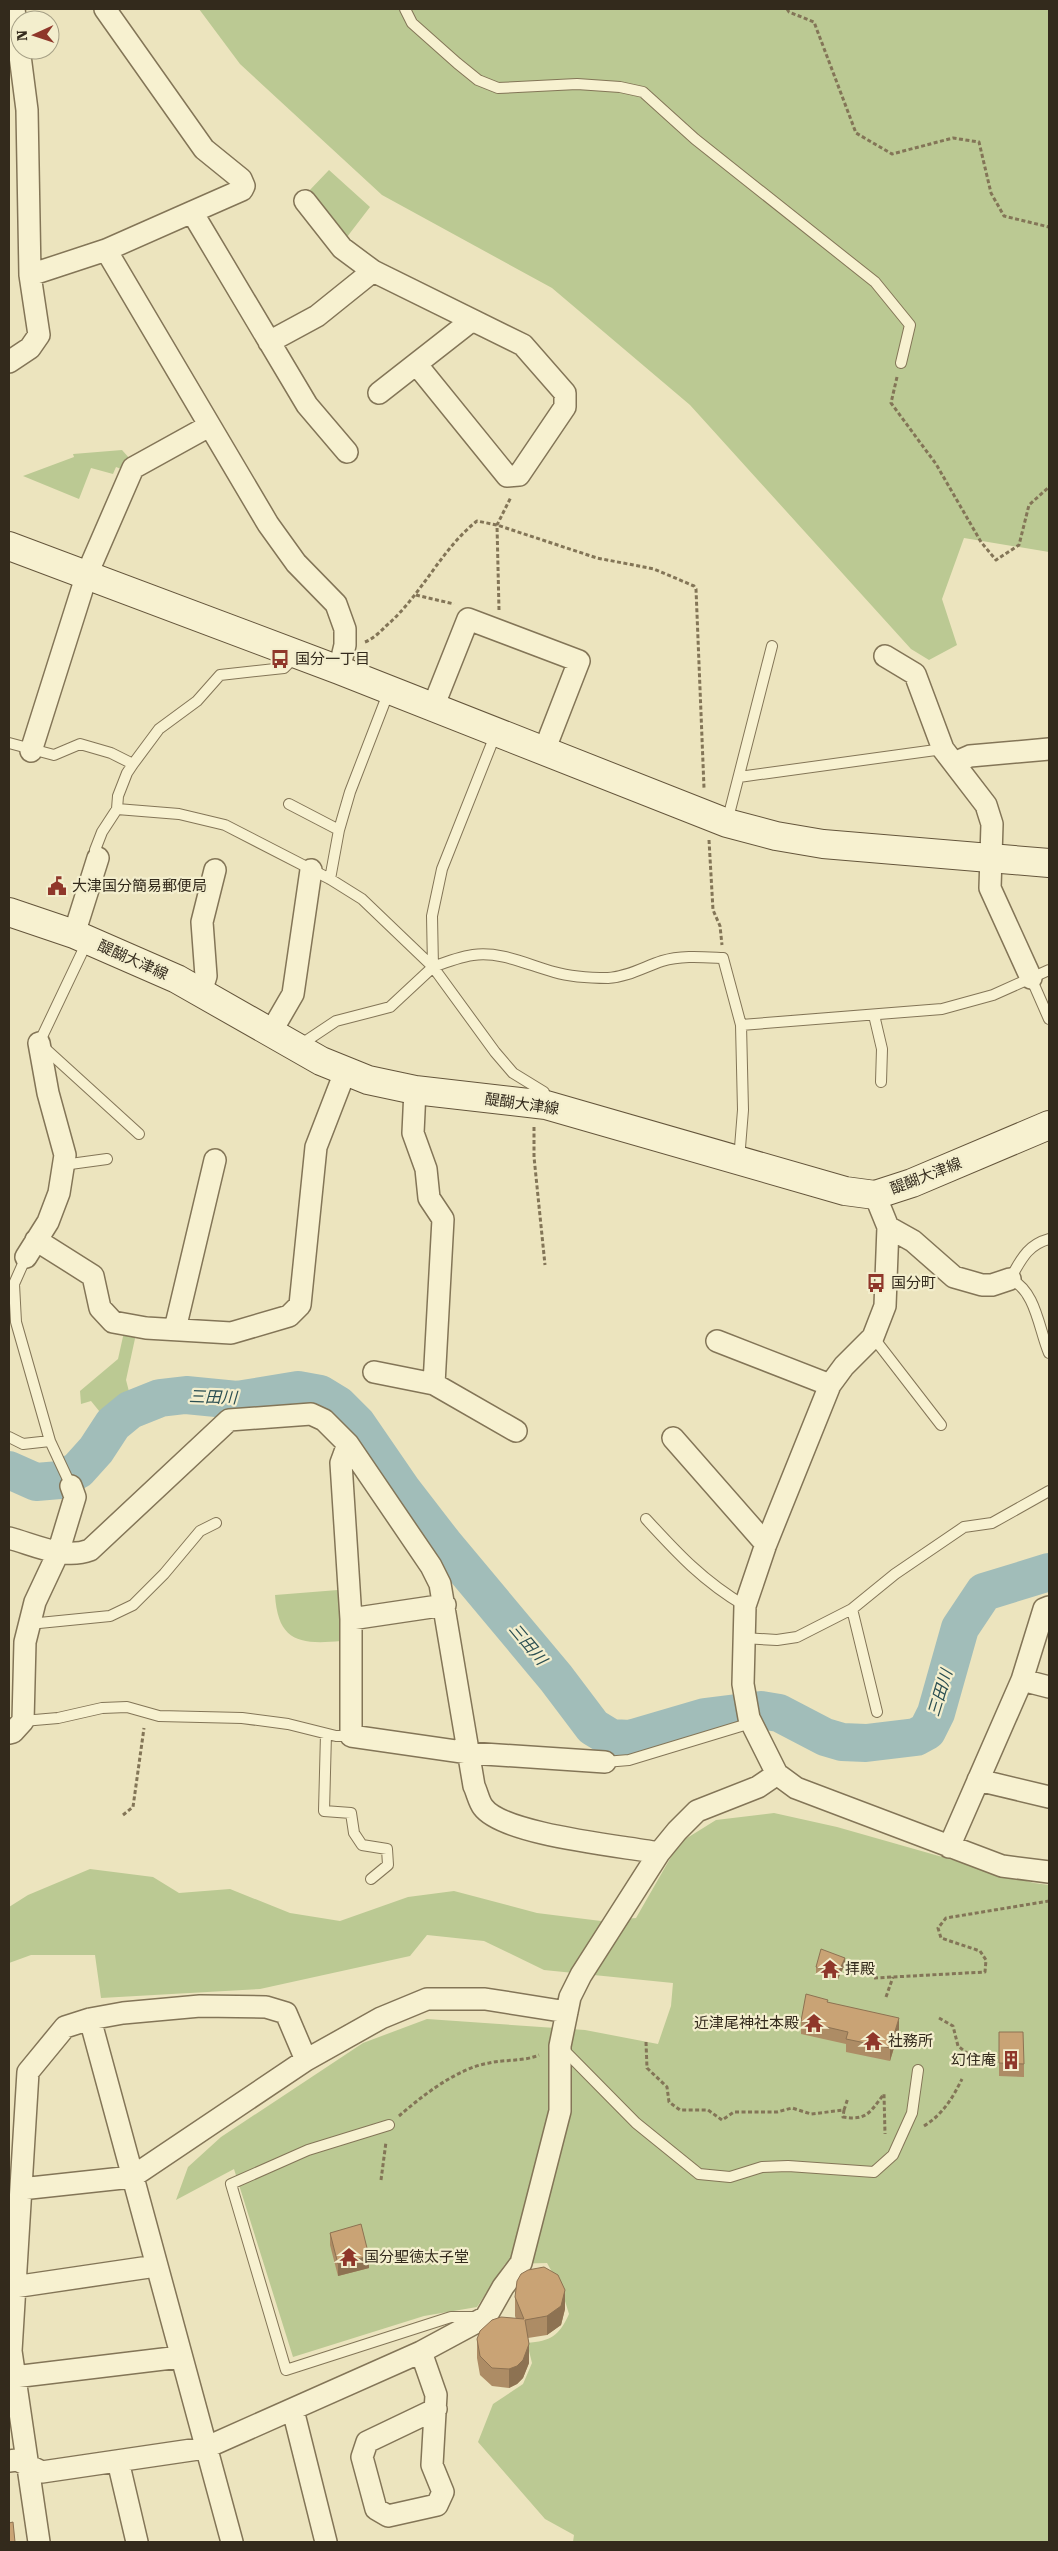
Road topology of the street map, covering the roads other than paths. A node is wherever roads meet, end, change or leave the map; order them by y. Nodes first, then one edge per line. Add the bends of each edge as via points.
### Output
1 (14, 9) edge
2 (105, 9) edge
3 (405, 9) edge
4 (305, 201) dead end
5 (192, 212) junction
6 (106, 250) junction
7 (373, 271) junction
8 (30, 275) junction
9 (471, 321) junction
10 (270, 342) junction
11 (9, 362) edge
12 (901, 363) road end
13 (417, 365) junction
14 (379, 393) dead end
15 (209, 426) junction
16 (347, 452) dead end
17 (9, 546) edge
18 (87, 574) junction
19 (772, 646) dead end
20 (297, 655) junction
21 (886, 656) dead end
22 (342, 658) junction
23 (389, 690) junction
24 (433, 707) junction
25 (496, 732) junction
26 (9, 743) edge
27 (1049, 749) edge
28 (31, 751) junction
29 (544, 751) junction
30 (949, 756) junction
31 (133, 764) junction
32 (739, 777) junction
33 (289, 804) dead end
34 (117, 810) junction
35 (715, 818) junction
36 (339, 830) junction
37 (98, 858) joint
38 (991, 858) junction
39 (1049, 863) edge
40 (214, 870) dead end
41 (311, 870) junction
42 (330, 879) junction
43 (9, 912) edge
44 (81, 937) junction
45 (433, 967) junction
46 (1040, 974) edge
47 (201, 992) junction
48 (874, 1015) junction
49 (1049, 1019) edge
50 (741, 1025) junction
51 (271, 1032) junction
52 (39, 1043) junction
53 (297, 1047) junction
54 (345, 1072) junction
55 (881, 1082) dead end
56 (415, 1090) junction
57 (540, 1104) junction
58 (1049, 1125) edge
59 (138, 1134) dead end
60 (107, 1159) dead end
61 (215, 1160) dead end
62 (739, 1161) junction
63 (63, 1165) junction
64 (875, 1195) junction
65 (888, 1227) junction
66 (1049, 1239) edge
67 (31, 1249) junction
68 (1010, 1279) junction
69 (11, 1283) edge
70 (175, 1330) junction
71 (873, 1337) junction
72 (717, 1341) dead end
73 (1049, 1353) edge
74 (374, 1372) dead end
75 (434, 1384) junction
76 (830, 1385) junction
77 (941, 1425) dead end
78 (516, 1432) dead end
79 (9, 1437) edge
80 (674, 1438) dead end
81 (50, 1441) junction
82 (348, 1444) junction
83 (67, 1478) joint
84 (1049, 1491) edge
85 (646, 1519) dead end
86 (216, 1523) dead end
87 (9, 1538) edge
88 (766, 1544) junction
89 (58, 1553) junction
90 (446, 1605) junction
91 (745, 1606) junction
92 (1049, 1607) edge
93 (852, 1609) junction
94 (351, 1619) junction
95 (29, 1624) junction
96 (743, 1638) junction
97 (1022, 1680) junction
98 (1049, 1687) edge
99 (877, 1712) dead end
100 (748, 1714) junction
101 (16, 1727) edge
102 (326, 1734) junction
103 (352, 1736) junction
104 (469, 1753) junction
105 (606, 1762) joint
106 (777, 1774) junction
107 (978, 1780) junction
108 (1049, 1797) edge
109 (949, 1847) junction
110 (660, 1853) junction
111 (1049, 1872) edge
112 (371, 1879) dead end
113 (567, 2012) junction
114 (90, 2019) junction
115 (560, 2046) junction
116 (306, 2060) junction
117 (918, 2070) dead end
118 (389, 2125) road end
119 (132, 2178) junction
120 (21, 2189) junction
121 (156, 2266) junction
122 (14, 2287) junction
123 (486, 2317) junction
124 (421, 2352) junction
125 (180, 2356) junction
126 (14, 2377) junction
127 (436, 2409) junction
128 (293, 2410) junction
129 (205, 2448) junction
130 (118, 2461) junction
131 (18, 2463) edge
132 (39, 2542) edge
133 (137, 2542) edge
134 (232, 2542) edge
135 (326, 2542) edge

1 - 8 street via 27,110
2 - 5 street via 204,149 241,179 242,190
3 - 12 lane via 412,23 456,63 478,80 498,88 577,84 643,92 695,139 874,282 910,325
4 - 7 street via 342,248
5 - 6 street
5 - 10 street
6 - 8 street
6 - 15 street
7 - 9 street
7 - 10 street via 317,316
8 - 11 street via 39,335 30,348
9 - 13 street
9 - 13 street via 523,345 565,393 565,407 520,475 507,476
10 - 16 street via 307,405
13 - 14 street
15 - 18 street via 133,468
15 - 22 street via 268,524 296,563 336,604 345,629
17 - 18 main road
18 - 20 main road
18 - 28 street
19 - 32 lane
20 - 22 main road
20 - 31 lane via 284,668 220,675 197,701 159,729
21 - 30 street via 915,674
22 - 23 main road
23 - 24 main road
23 - 36 lane
24 - 25 main road
24 - 29 street via 468,619 579,661
25 - 29 main road
25 - 45 lane via 442,869 432,916
26 - 28 lane
27 - 30 street
28 - 31 lane via 54,755 80,744 111,753
29 - 35 main road
30 - 32 lane
30 - 38 street via 986,805 992,824
31 - 34 lane via 126,773
32 - 35 lane
33 - 36 lane
34 - 37 lane via 102,832 95,850
34 - 41 lane via 178,814 225,825
35 - 38 main road via 776,836 823,844
36 - 42 lane
37 - 44 street
38 - 39 main road
38 - 46 street via 990,888
40 - 47 street via 202,922 206,976
41 - 42 lane
41 - 51 street via 293,994
42 - 45 lane via 362,899
43 - 44 main road, 醍醐大津線
44 - 47 main road, 醍醐大津線
44 - 52 lane
45 - 50 lane via 474,955 490,956 529,962 576,977 608,978 629,974 664,960 688,956 723,958
45 - 53 lane via 390,1007 336,1021
45 - 57 lane via 513,1073 544,1092
46 - 48 lane via 993,995 942,1009
46 - 49 lane
47 - 51 main road, 醍醐大津線
48 - 50 lane
48 - 55 lane via 882,1049
50 - 62 lane via 743,1110
51 - 53 main road, 醍醐大津線
52 - 59 lane
52 - 63 street via 48,1093 65,1155
53 - 54 main road, 醍醐大津線
54 - 56 main road, 醍醐大津線 via 388,1086
54 - 70 street via 316,1147 300,1305 289,1316 231,1333
56 - 57 main road, 醍醐大津線
56 - 75 street via 414,1133 426,1169 429,1198 443,1218
57 - 62 main road, 醍醐大津線
58 - 64 main road, 醍醐大津線 via 912,1183
60 - 63 lane
61 - 70 street
62 - 64 main road, 醍醐大津線 via 845,1191
63 - 67 street via 59,1193 48,1222
64 - 65 street
65 - 68 street via 913,1242 954,1277 992,1286
65 - 71 street via 885,1306
66 - 68 lane via 1034,1244 1026,1251
67 - 69 lane
67 - 70 street via 93,1276 100,1308 113,1322
68 - 73 lane via 1023,1289 1034,1306
69 - 81 lane via 16,1322
71 - 76 street
71 - 77 lane
72 - 76 street
74 - 75 street
75 - 78 street
76 - 88 street
79 - 81 lane via 23,1444
80 - 88 street
81 - 83 lane
82 - 89 street via 324,1420 311,1414 229,1420 90,1550 78,1554
82 - 90 street via 431,1566
82 - 94 street via 341,1463
83 - 89 street via 75,1497
84 - 93 lane via 992,1523 964,1527 895,1574
85 - 91 lane via 689,1567
86 - 95 lane via 200,1531 133,1605 110,1616
87 - 89 street
88 - 91 street
89 - 95 street via 35,1602
90 - 94 street
90 - 104 street
91 - 96 street
92 - 97 street via 1044,1609
93 - 96 lane via 797,1637 777,1640
93 - 99 lane
94 - 103 street
95 - 101 street
96 - 100 street
97 - 98 street
97 - 107 street
100 - 105 lane via 629,1760
100 - 106 street
101 - 102 lane via 102,1708 127,1707 159,1716 242,1718 288,1724
102 - 103 lane
102 - 112 lane via 324,1811 351,1813 354,1833 362,1845 387,1849 388,1865
103 - 104 street
104 - 105 street
104 - 110 street via 474,1786 483,1808 501,1821 524,1829
106 - 109 street via 796,1788
106 - 110 street via 758,1787 696,1811
107 - 108 street
107 - 109 street
109 - 111 street via 1002,1866
110 - 113 street via 581,1975 570,1997
113 - 115 street
113 - 116 street via 485,1999 427,1999 381,2018
114 - 116 street via 200,2006 266,2007 286,2013
114 - 119 street
114 - 120 street via 65,2027 28,2072
115 - 117 lane via 636,2123 699,2174 730,2177 762,2167 788,2166 874,2172 893,2155 912,2113
115 - 123 street via 560,2111 521,2263
116 - 119 street
118 - 123 lane via 308,2150 232,2184 286,2370 451,2317
119 - 120 street
119 - 121 street
120 - 122 street
121 - 122 street
121 - 125 street
122 - 126 street via 11,2351
123 - 124 street
124 - 127 street via 436,2395
124 - 128 street
125 - 126 street
125 - 129 street
126 - 131 street
127 - 127 street via 432,2466 443,2492 437,2504 388,2516 376,2510 362,2457 367,2442
128 - 129 street
128 - 135 street
129 - 130 street
129 - 134 street
130 - 131 street via 42,2472
130 - 133 street
131 - 132 street

